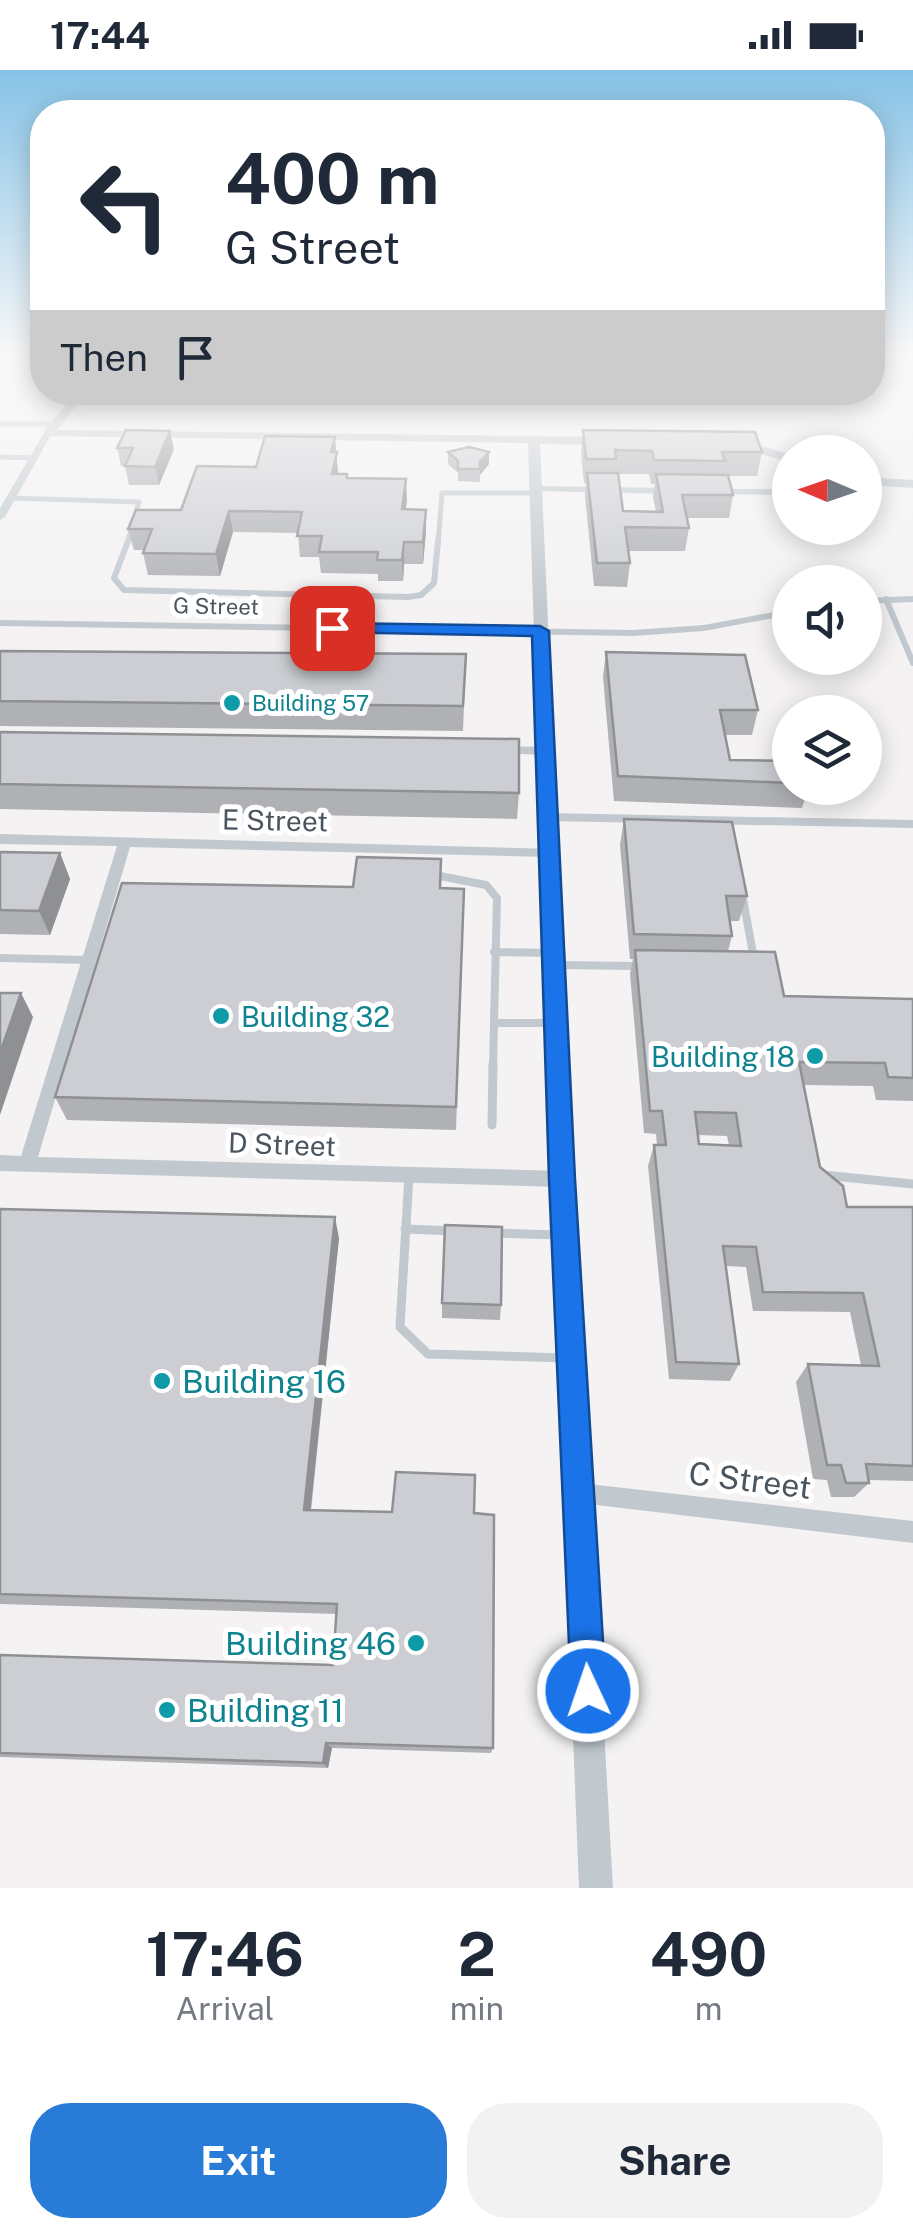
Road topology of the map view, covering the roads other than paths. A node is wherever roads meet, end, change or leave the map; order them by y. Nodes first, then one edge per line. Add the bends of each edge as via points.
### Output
1 (43, 442) edge
2 (534, 442) edge
3 (718, 442) edge
4 (772, 452) edge
5 (0, 457) edge
6 (34, 458) junction
7 (882, 482) edge
8 (913, 484) edge
9 (536, 490) junction
10 (686, 491) edge
11 (704, 491) edge
12 (772, 492) edge
13 (8, 496) edge
14 (0, 517) edge
15 (882, 599) edge
16 (886, 599) junction
17 (913, 599) edge
18 (772, 616) edge
19 (0, 623) edge
20 (540, 631) junction
21 (913, 663) edge
22 (491, 750) edge
23 (545, 751) junction
24 (547, 817) junction
25 (729, 820) junction
26 (913, 824) edge
27 (0, 839) edge
28 (732, 839) edge
29 (126, 841) junction
30 (549, 852) junction
31 (421, 875) edge
32 (742, 894) edge
33 (494, 952) junction
34 (0, 958) edge
35 (553, 959) junction
36 (89, 960) junction
37 (645, 966) edge
38 (756, 968) edge
39 (494, 1022) junction
40 (556, 1023) junction
41 (492, 1125) dead end
42 (0, 1163) edge
43 (27, 1164) junction
44 (820, 1174) edge
45 (408, 1175) junction
46 (562, 1179) junction
47 (913, 1184) edge
48 (405, 1229) junction
49 (463, 1232) edge
50 (482, 1232) edge
51 (565, 1236) junction
52 (572, 1358) junction
53 (580, 1494) junction
54 (913, 1532) edge
55 (596, 1888) edge

1 - 6 street
2 - 9 street
3 - 4 street
5 - 6 lane
6 - 13 street
7 - 8 street
9 - 10 street
9 - 13 lane via 442,493 434,582 408,597 124,590 114,578 139,502
9 - 20 street
11 - 12 street
13 - 14 street
15 - 16 street
16 - 17 street
16 - 21 lane
18 - 20 street, G Street via 667,632
19 - 20 street, G Street
20 - 23 street
22 - 23 street
23 - 24 street
24 - 25 lane
24 - 30 street
25 - 26 lane
25 - 28 lane
27 - 29 street, E Street
29 - 30 street, E Street via 393,854
29 - 36 street
30 - 35 street
31 - 33 lane via 486,884 497,898
32 - 38 lane
33 - 35 lane
33 - 39 lane
34 - 36 lane
35 - 37 lane
35 - 40 street
36 - 43 street
39 - 40 lane
39 - 41 lane
40 - 46 street
42 - 43 street, D Street
43 - 45 street, D Street
44 - 47 lane
45 - 46 street, D Street
45 - 48 lane
46 - 51 street
48 - 49 lane
48 - 52 lane via 400,1327 428,1354
50 - 51 lane
51 - 52 street
52 - 53 street
53 - 54 street, C Street
53 - 55 street

